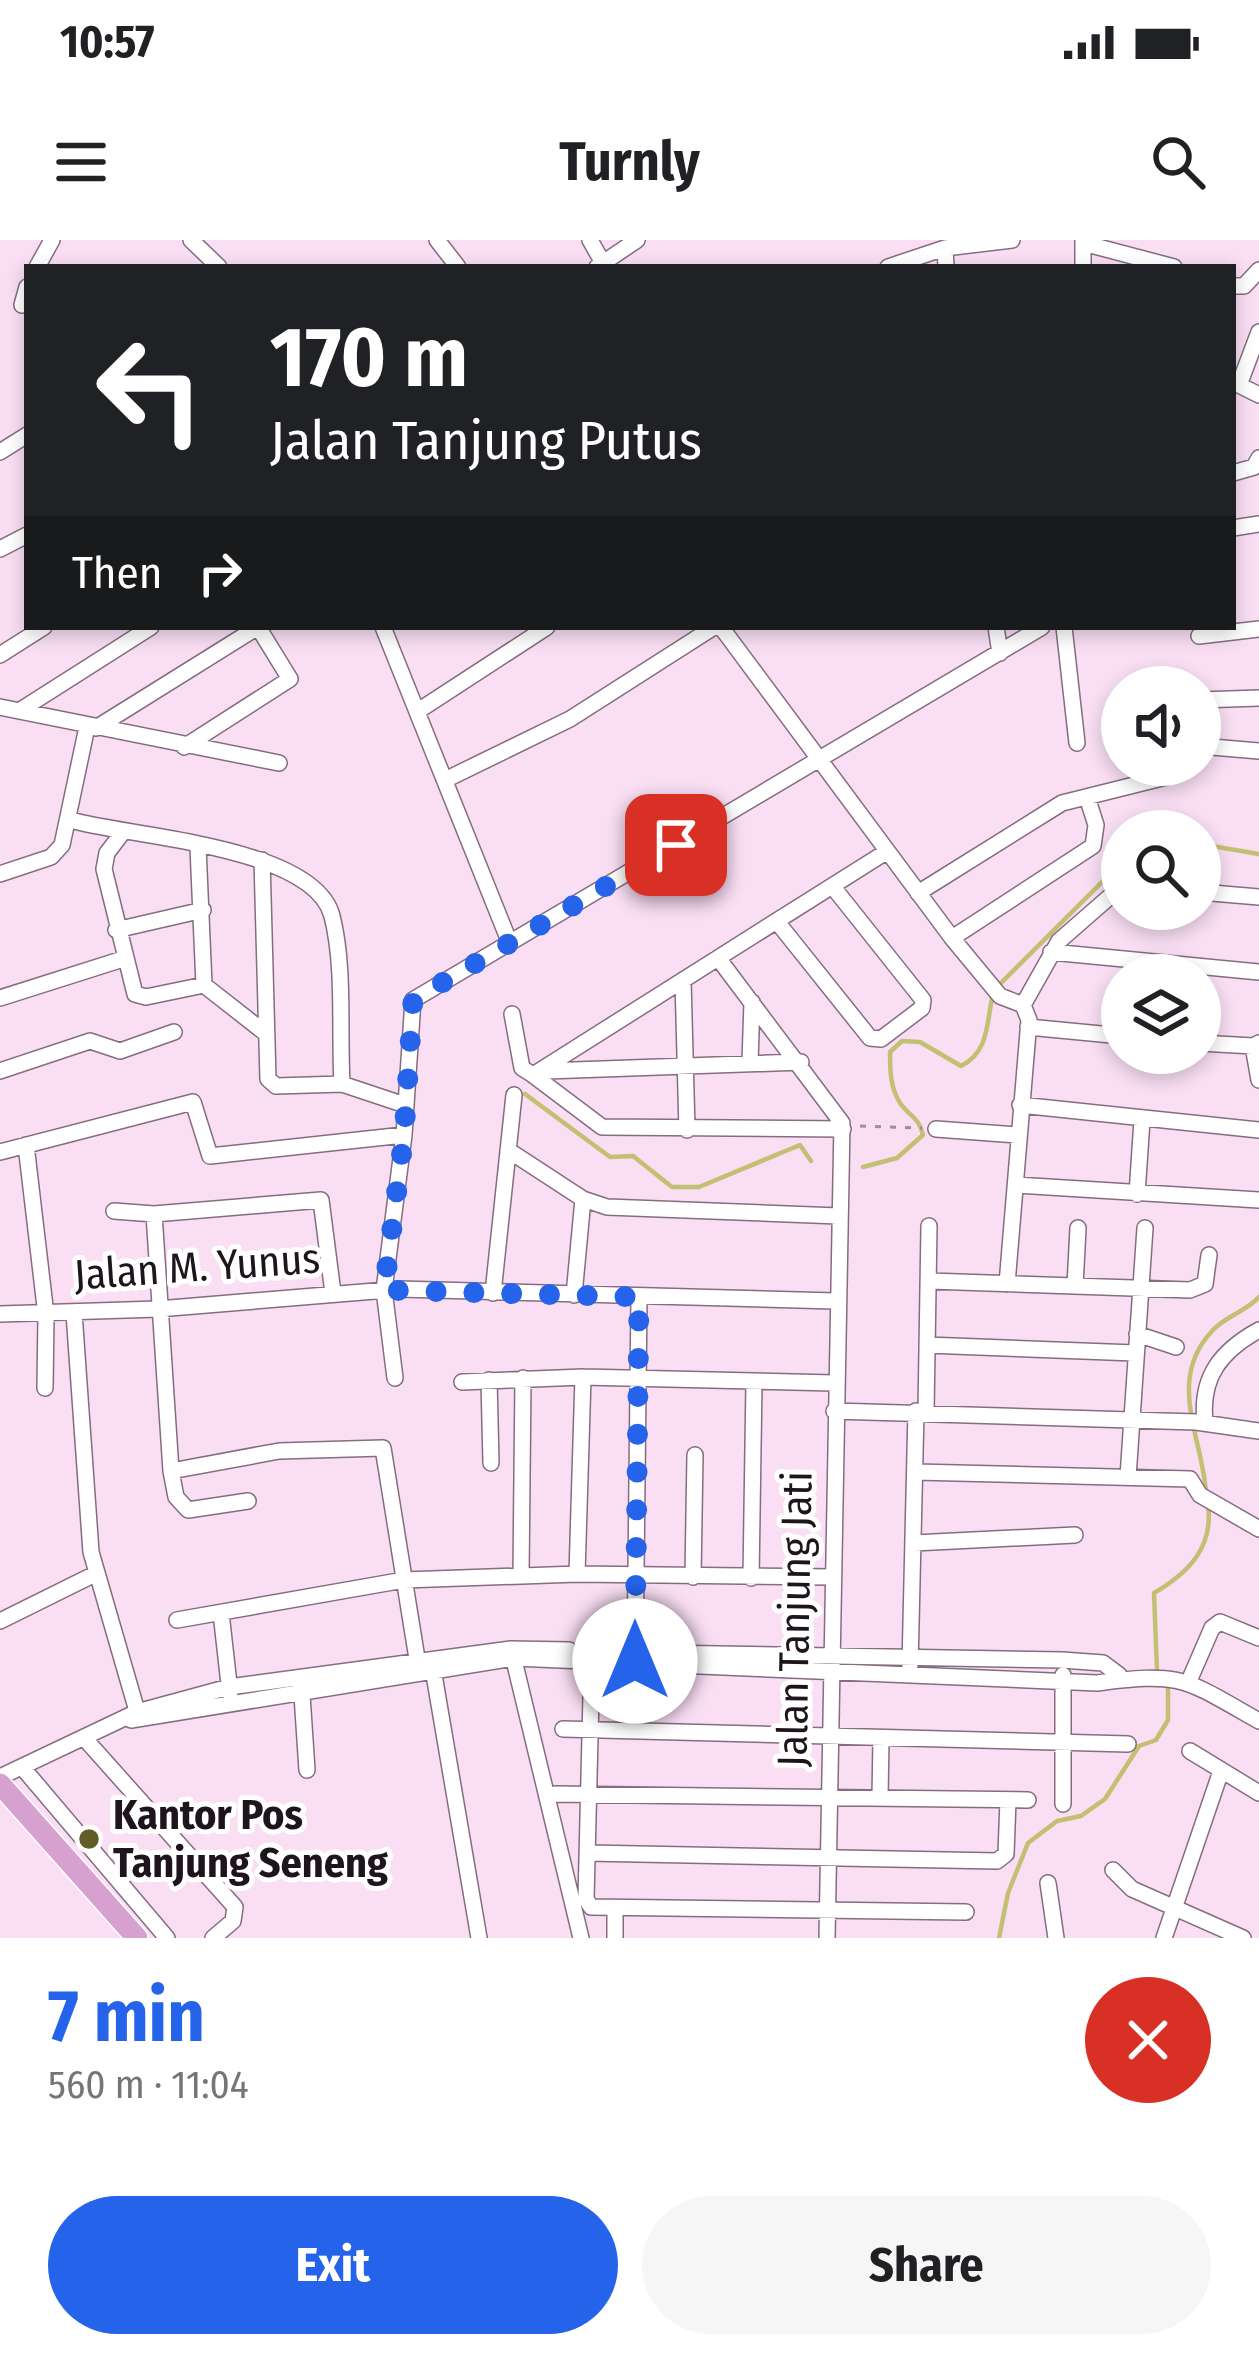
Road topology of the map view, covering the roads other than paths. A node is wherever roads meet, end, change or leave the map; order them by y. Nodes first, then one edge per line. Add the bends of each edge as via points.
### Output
1 (191, 240) edge
2 (437, 240) edge
3 (637, 240) edge
4 (1012, 240) edge
5 (1083, 241) edge
6 (945, 248) junction
7 (216, 264) edge
8 (456, 264) edge
9 (601, 264) edge
10 (897, 264) edge
11 (946, 264) edge
12 (1164, 264) edge
13 (24, 298) edge
14 (22, 305) dead end
15 (1259, 332) edge
16 (1236, 383) edge
17 (1259, 395) edge
18 (1259, 629) edge
19 (39, 630) edge
20 (147, 630) edge
21 (253, 630) edge
22 (260, 630) edge
23 (384, 630) edge
24 (542, 630) edge
25 (712, 630) edge
26 (719, 630) edge
27 (997, 630) edge
28 (1037, 630) edge
29 (1064, 630) edge
30 (1199, 636) dead end
31 (1000, 653) junction
32 (0, 655) edge
33 (1259, 698) edge
34 (1221, 699) edge
35 (0, 707) edge
36 (19, 711) junction
37 (418, 711) junction
38 (91, 728) junction
39 (1077, 742) dead end
40 (184, 746) junction
41 (1221, 748) edge
42 (1259, 751) edge
43 (817, 760) junction
44 (279, 763) dead end
45 (445, 780) junction
46 (1133, 786) edge
47 (1087, 797) junction
48 (70, 820) junction
49 (123, 832) junction
50 (199, 847) junction
51 (886, 852) junction
52 (262, 860) junction
53 (0, 874) edge
54 (833, 887) junction
55 (918, 893) junction
56 (1221, 894) edge
57 (1259, 897) edge
58 (1101, 906) edge
59 (203, 910) junction
60 (778, 923) junction
61 (116, 930) junction
62 (952, 938) junction
63 (509, 940) junction
64 (1051, 952) junction
65 (718, 958) junction
66 (123, 959) junction
67 (1259, 972) edge
68 (683, 980) junction
69 (204, 985) junction
70 (0, 998) edge
71 (752, 1003) junction
72 (1023, 1005) junction
73 (512, 1014) dead end
74 (1028, 1027) junction
75 (174, 1032) dead end
76 (264, 1032) junction
77 (1101, 1034) edge
78 (1221, 1043) edge
79 (1256, 1045) edge
80 (750, 1062) junction
81 (801, 1062) junction
82 (686, 1063) junction
83 (0, 1071) edge
84 (539, 1073) junction
85 (1259, 1080) edge
86 (341, 1084) junction
87 (514, 1095) dead end
88 (405, 1105) junction
89 (1019, 1105) junction
90 (1142, 1120) junction
91 (843, 1129) junction
92 (936, 1129) dead end
93 (687, 1130) junction
94 (1259, 1130) edge
95 (404, 1135) junction
96 (1017, 1136) junction
97 (26, 1145) junction
98 (508, 1150) junction
99 (0, 1152) edge
100 (1016, 1184) junction
101 (1137, 1194) junction
102 (583, 1199) junction
103 (1259, 1201) edge
104 (114, 1211) dead end
105 (154, 1214) junction
106 (838, 1216) junction
107 (929, 1226) dead end
108 (1078, 1228) dead end
109 (1145, 1228) dead end
110 (1209, 1255) dead end
111 (928, 1281) junction
112 (1007, 1283) junction
113 (1075, 1286) junction
114 (1140, 1289) junction
115 (384, 1290) junction
116 (333, 1293) junction
117 (493, 1293) junction
118 (574, 1295) junction
119 (639, 1297) junction
120 (835, 1301) junction
121 (158, 1309) junction
122 (74, 1313) junction
123 (0, 1314) edge
124 (46, 1315) junction
125 (1259, 1330) edge
126 (1137, 1334) junction
127 (927, 1345) junction
128 (1176, 1347) dead end
129 (1135, 1353) junction
130 (583, 1377) junction
131 (395, 1378) dead end
132 (523, 1378) junction
133 (489, 1380) junction
134 (638, 1381) junction
135 (461, 1382) dead end
136 (754, 1382) junction
137 (834, 1383) junction
138 (45, 1388) dead end
139 (834, 1411) junction
140 (921, 1411) junction
141 (1130, 1419) junction
142 (1195, 1422) junction
143 (1259, 1431) edge
144 (694, 1455) dead end
145 (491, 1463) dead end
146 (170, 1471) junction
147 (916, 1472) junction
148 (1128, 1477) junction
149 (248, 1501) dead end
150 (1259, 1529) edge
151 (1075, 1535) dead end
152 (914, 1543) junction
153 (95, 1574) junction
154 (577, 1574) junction
155 (521, 1575) junction
156 (693, 1577) junction
157 (832, 1577) junction
158 (634, 1578) junction
159 (751, 1578) junction
160 (404, 1580) junction
161 (221, 1612) junction
162 (177, 1620) dead end
163 (0, 1621) edge
164 (1259, 1638) edge
165 (512, 1653) junction
166 (592, 1657) junction
167 (635, 1657) junction
168 (1063, 1660) junction
169 (833, 1664) junction
170 (910, 1666) junction
171 (426, 1668) junction
172 (1119, 1676) junction
173 (1064, 1681) junction
174 (1189, 1681) junction
175 (230, 1694) junction
176 (302, 1695) junction
177 (136, 1718) junction
178 (1259, 1721) edge
179 (563, 1730) dead end
180 (592, 1730) junction
181 (831, 1735) junction
182 (881, 1738) junction
183 (86, 1740) junction
184 (1064, 1742) junction
185 (1128, 1744) dead end
186 (1190, 1750) dead end
187 (22, 1767) junction
188 (307, 1770) dead end
189 (1221, 1771) junction
190 (0, 1780) edge
191 (1259, 1792) edge
192 (555, 1794) dead end
193 (590, 1794) junction
194 (829, 1797) junction
195 (880, 1798) junction
196 (1008, 1800) junction
197 (1028, 1800) dead end
198 (1063, 1804) dead end
199 (588, 1852) junction
200 (827, 1856) junction
201 (1113, 1870) dead end
202 (566, 1878) junction
203 (1048, 1883) dead end
204 (587, 1886) junction
205 (1171, 1906) junction
206 (827, 1907) junction
207 (615, 1908) junction
208 (966, 1912) dead end
209 (137, 1938) edge
210 (167, 1938) edge
211 (212, 1938) edge
212 (479, 1938) edge
213 (581, 1938) edge
214 (614, 1938) edge
215 (827, 1938) edge
216 (1056, 1938) edge
217 (1164, 1938) edge
218 (1243, 1938) edge

1 - 7 street
2 - 8 street
3 - 9 street
4 - 6 street
5 - 12 street
6 - 10 street
6 - 11 street
13 - 14 street
15 - 16 street
16 - 17 street
18 - 30 street
19 - 32 street
20 - 36 street
21 - 38 street
22 - 40 street via 290,679
23 - 37 street
24 - 37 street
25 - 45 street via 570,719
26 - 43 street
27 - 31 street
28 - 31 street, Jalan M. Yunus
29 - 39 street
31 - 43 street, Jalan M. Yunus
33 - 34 street
35 - 36 street
36 - 38 street
37 - 45 street
38 - 40 street
38 - 48 street
40 - 44 street
41 - 42 street
43 - 51 street
43 - 63 street, Jalan M. Yunus
45 - 63 street
46 - 47 street
47 - 55 street via 1049,810
47 - 62 street via 1093,846
48 - 49 street
48 - 53 street via 51,857
49 - 50 street
49 - 61 street via 104,863
50 - 52 street
50 - 59 street
51 - 54 street
51 - 55 street
52 - 76 street
52 - 86 street via 310,883 332,913
54 - 60 street
54 - 60 street via 923,1000 881,1039 870,1038
55 - 62 street
56 - 57 street
58 - 64 street
59 - 61 street
59 - 69 street
60 - 65 street
61 - 66 street
62 - 72 street via 1000,996
63 - 88 street, Jalan M. Yunus via 413,1000
64 - 67 street
64 - 72 street
65 - 68 street
65 - 71 street
66 - 69 street via 141,997
66 - 70 street
68 - 82 street
68 - 84 street
69 - 76 street
71 - 80 street
71 - 81 street
72 - 74 street
73 - 84 street via 522,1068
74 - 77 street
74 - 89 street
75 - 83 street via 120,1051 90,1041
76 - 86 street via 272,1083
78 - 79 street
79 - 85 street
80 - 81 street
80 - 82 street
81 - 91 street
82 - 84 street
82 - 93 street
84 - 93 street via 597,1125
86 - 88 street
87 - 98 street
88 - 95 street, Jalan M. Yunus
89 - 90 street
89 - 96 street
90 - 94 street
90 - 101 street
91 - 93 street
91 - 106 street, Jalan Tanjung Jati
92 - 96 street
95 - 97 street via 210,1156 193,1102
95 - 115 street, Jalan M. Yunus
96 - 100 street
97 - 99 street
97 - 124 street
98 - 102 street
98 - 117 street
100 - 101 street
100 - 112 street
101 - 103 street
102 - 106 street via 619,1209
102 - 118 street
104 - 105 street
105 - 116 street via 321,1200
105 - 121 street
106 - 120 street, Jalan Tanjung Jati
107 - 111 street
108 - 113 street
109 - 114 street
110 - 114 street via 1205,1284
111 - 112 street
111 - 127 street
112 - 113 street
113 - 114 street
114 - 126 street
115 - 116 street, Jalan M. Yunus
115 - 117 street
115 - 131 street
116 - 121 street, Jalan M. Yunus
117 - 118 street
118 - 119 street
119 - 120 street
119 - 134 street
120 - 137 street, Jalan Tanjung Jati
121 - 122 street, Jalan M. Yunus
121 - 146 street
122 - 124 street, Jalan M. Yunus
122 - 153 street
123 - 124 street, Jalan M. Yunus
124 - 138 street
125 - 142 street via 1222,1355
126 - 128 street
126 - 129 street
127 - 129 street
127 - 140 street
129 - 141 street
130 - 132 street
130 - 134 street
130 - 154 street
132 - 133 street
132 - 155 street
133 - 135 street
133 - 145 street
134 - 136 street
134 - 158 street
136 - 137 street
136 - 159 street
137 - 139 street, Jalan Tanjung Jati
139 - 140 street
139 - 157 street, Jalan Tanjung Jati
140 - 141 street
140 - 147 street
141 - 142 street
141 - 148 street
142 - 143 street
144 - 156 street
146 - 149 street via 182,1508
146 - 160 street via 279,1451 383,1448
147 - 148 street
147 - 152 street
148 - 150 street via 1190,1479 1200,1495
151 - 152 street
152 - 170 street
153 - 163 street
153 - 177 street
154 - 155 street
154 - 158 street
155 - 160 street
156 - 158 street
156 - 159 street
157 - 159 street
157 - 169 street, Jalan Tanjung Jati
158 - 167 street
160 - 161 street
160 - 171 street
161 - 162 street
161 - 175 street
164 - 174 street via 1220,1622
165 - 166 street
165 - 171 street
165 - 202 street
166 - 167 street
166 - 180 street
167 - 169 street
168 - 170 street
168 - 172 street via 1102,1664
168 - 173 street
169 - 170 street
169 - 181 street, Jalan Tanjung Jati
170 - 173 street
171 - 175 street
171 - 176 street
171 - 212 street
172 - 173 street
172 - 174 street
173 - 184 street
174 - 178 street
175 - 176 street
175 - 177 street
176 - 188 street
177 - 183 street
179 - 180 street
180 - 181 street
180 - 193 street
181 - 182 street
181 - 194 street, Jalan Tanjung Jati
182 - 184 street
182 - 195 street
183 - 187 street
183 - 211 street via 235,1907 233,1921
184 - 185 street
184 - 198 street
186 - 189 street
187 - 190 street
187 - 210 street
189 - 191 street
189 - 205 street
190 - 209 main road
192 - 193 street
193 - 194 street
193 - 199 street
194 - 195 street
194 - 200 street, Jalan Tanjung Jati
195 - 196 street
196 - 197 street
196 - 200 street via 1003,1859
199 - 200 street
199 - 204 street
200 - 206 street, Jalan Tanjung Jati
201 - 205 street via 1132,1889
202 - 204 street
202 - 213 street
203 - 216 street
204 - 207 street via 591,1907
205 - 217 street
205 - 218 street
206 - 207 street
206 - 208 street
206 - 215 street, Jalan Tanjung Jati
207 - 214 street

